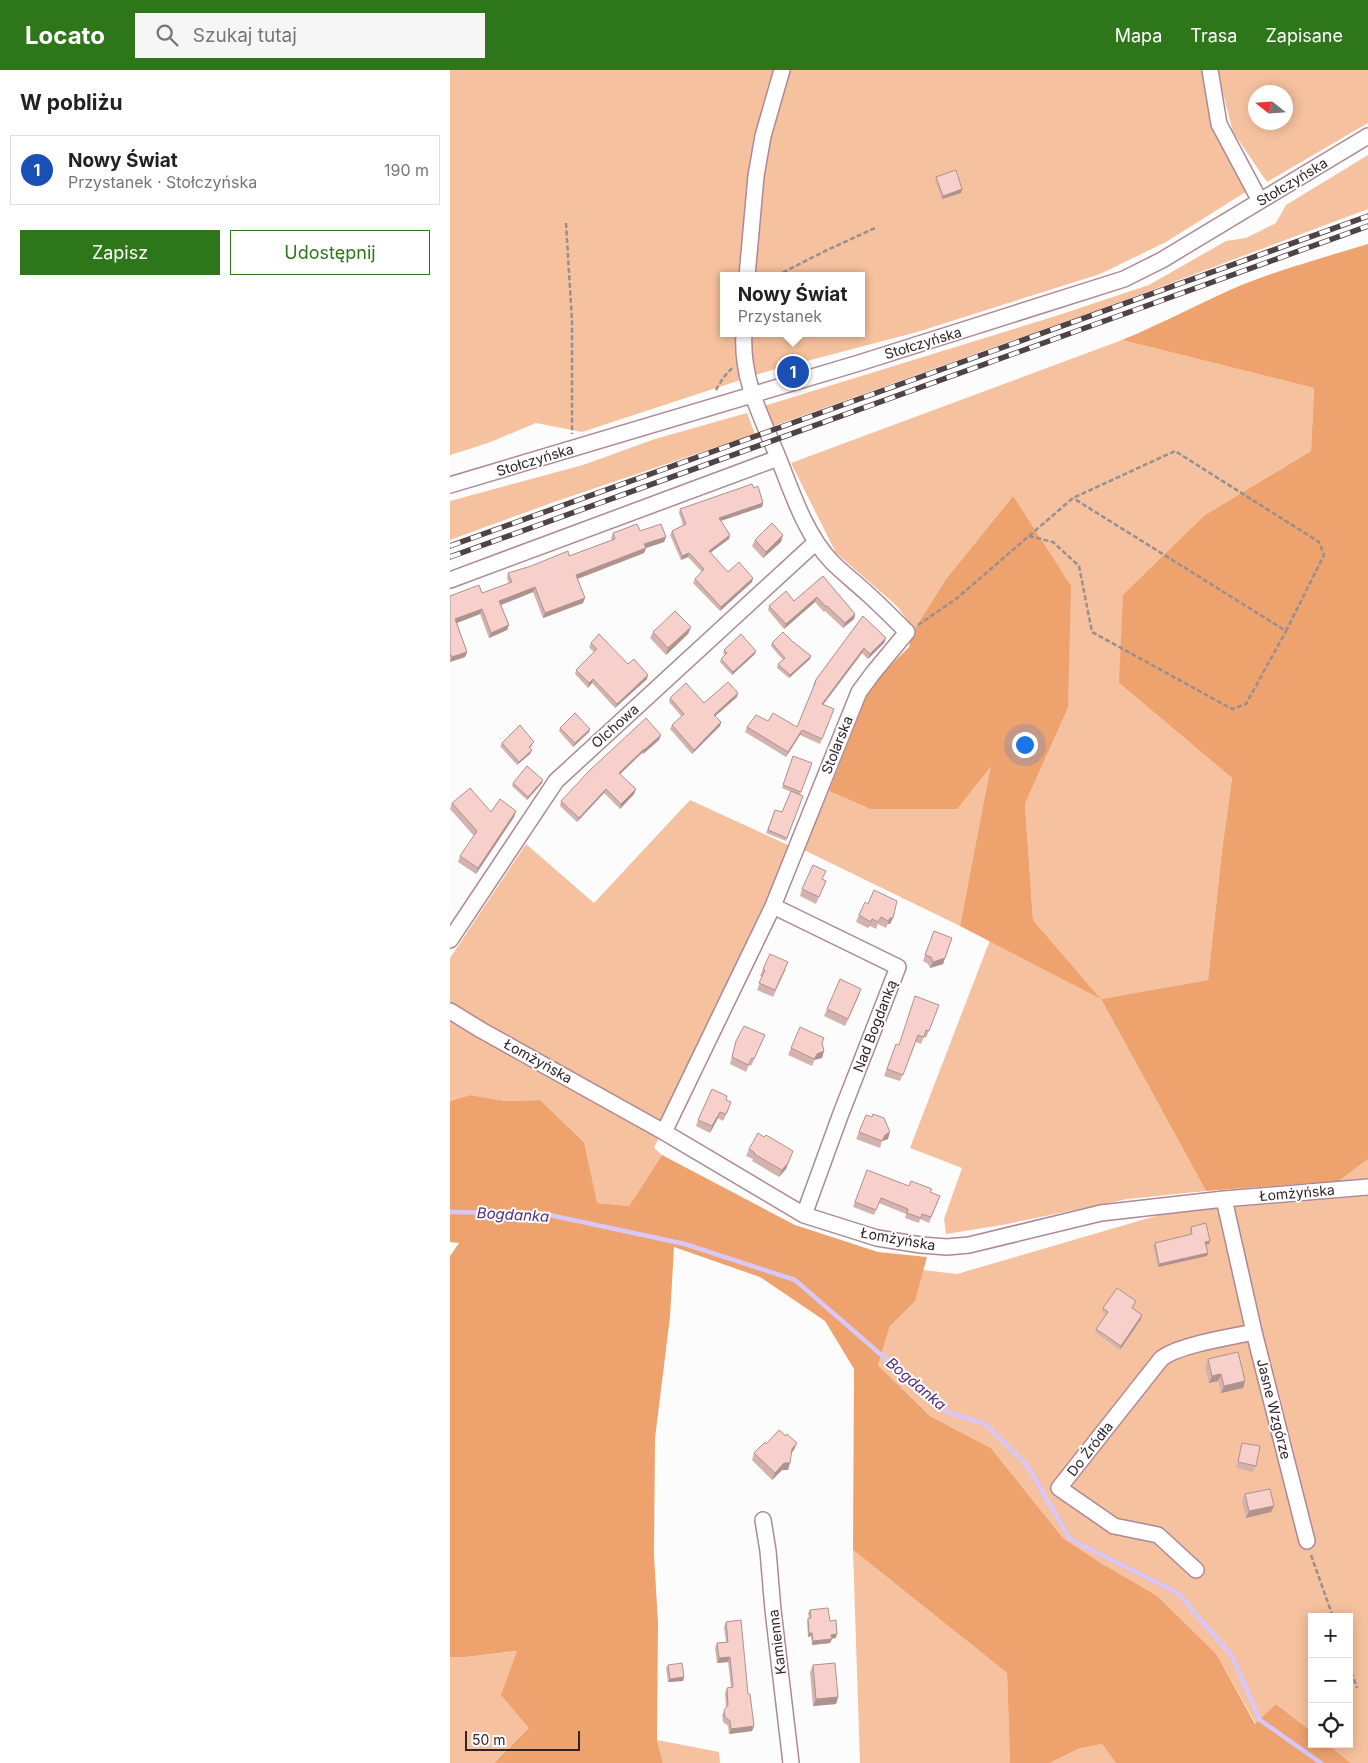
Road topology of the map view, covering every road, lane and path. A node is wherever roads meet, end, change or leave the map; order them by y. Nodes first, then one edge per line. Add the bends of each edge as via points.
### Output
1 (782, 70) edge
2 (1210, 70) edge
3 (1368, 136) edge
4 (1260, 201) junction
5 (566, 223) dead end
6 (875, 228) dead end
7 (747, 272) edge
8 (784, 272) edge
9 (744, 337) edge
10 (743, 353) junction
11 (714, 392) dead end
12 (752, 395) junction
13 (572, 449) junction
14 (778, 458) junction
15 (450, 485) edge
16 (1072, 498) junction
17 (1029, 536) junction
18 (816, 542) junction
19 (450, 580) edge
20 (1286, 631) junction
21 (907, 632) junction
22 (773, 906) junction
23 (450, 940) edge
24 (450, 1011) edge
25 (664, 1132) junction
26 (1368, 1187) edge
27 (1224, 1199) junction
28 (804, 1215) junction
29 (1254, 1332) junction
30 (762, 1520) dead end
31 (1307, 1541) joint
32 (1196, 1570) dead end
33 (1332, 1613) edge
34 (1353, 1676) edge
35 (1357, 1688) dead end
36 (791, 1763) edge

1 - 7 street via 763,136 756,176
2 - 4 street via 1219,124
3 - 4 street, Stołczyńska
4 - 12 street, Stołczyńska via 1124,279
5 - 13 path via 572,321
6 - 8 path
9 - 10 street
10 - 11 path
10 - 12 street
12 - 13 street, Stołczyńska
12 - 14 street
13 - 15 street, Stołczyńska
14 - 18 street
14 - 19 street
16 - 17 path
16 - 20 path
16 - 20 path via 1176,451 1319,542 1324,555
17 - 20 path via 1053,542 1080,566 1092,632 1232,709 1246,704
17 - 21 path via 956,599
18 - 21 street via 831,561
18 - 23 street, Olchowa via 556,781
21 - 22 street, Stolarska via 859,692
22 - 25 street, Stolarska
22 - 28 street, Nad Bogdanką via 898,967
24 - 25 street, Łomżyńska
25 - 28 street, Łomżyńska
26 - 27 street, Łomżyńska
27 - 28 street, Łomżyńska via 1101,1213 969,1245 947,1247 876,1238
27 - 29 street, Jasne Wzgórze
29 - 31 street, Jasne Wzgórze
29 - 32 street, Do Źródła via 1182,1348 1161,1358 1059,1488 1114,1526 1158,1535
30 - 36 street, Kamienna
31 - 33 path
34 - 35 path

